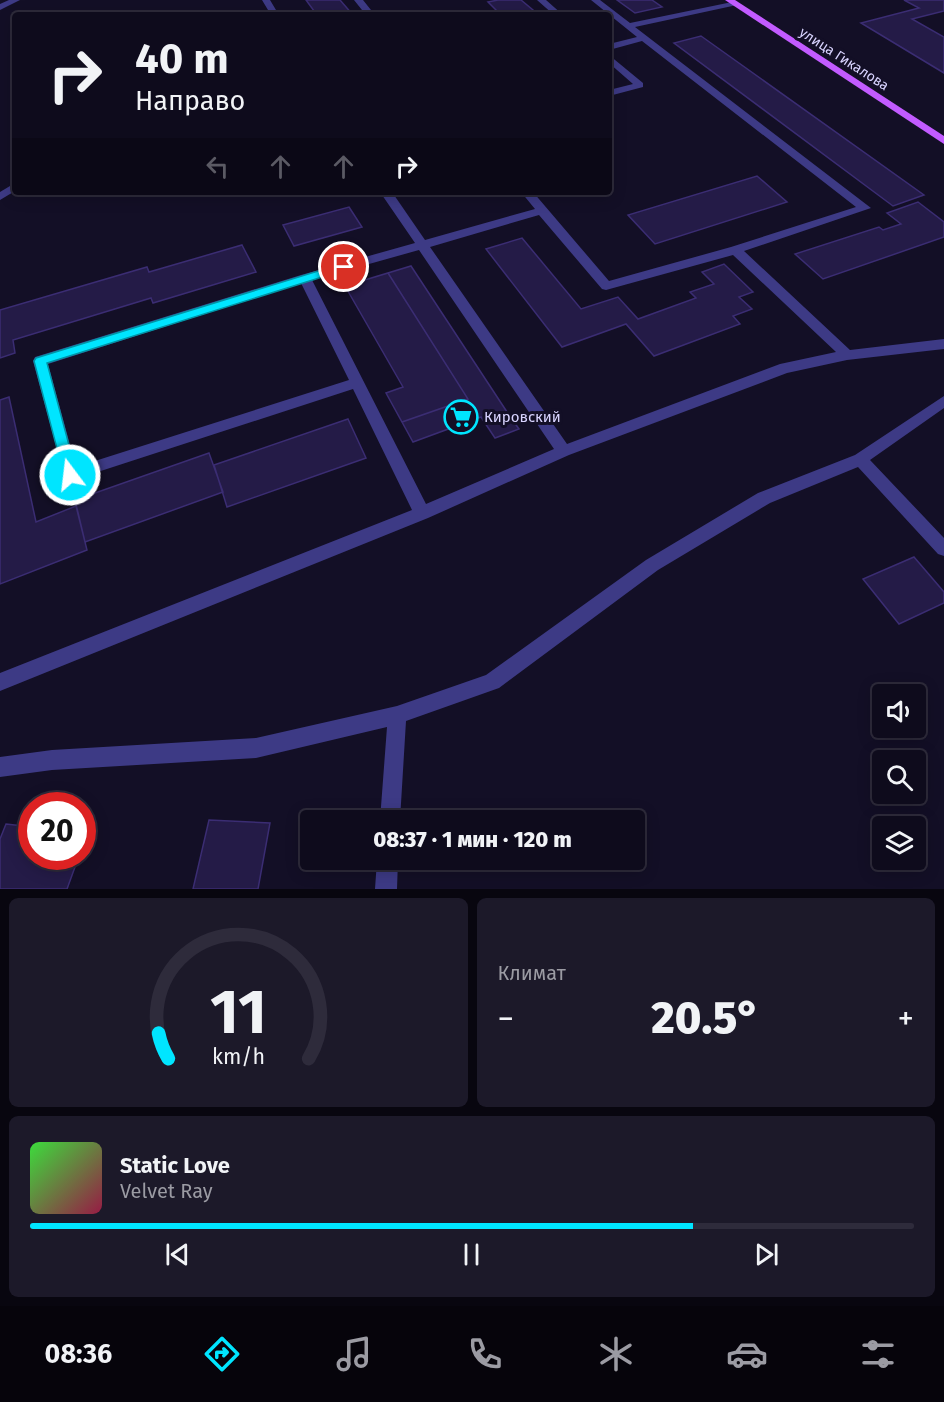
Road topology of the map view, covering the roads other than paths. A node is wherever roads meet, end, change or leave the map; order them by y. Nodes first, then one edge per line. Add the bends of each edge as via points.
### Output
1 (16, 0) edge
2 (358, 0) edge
3 (541, 0) edge
4 (595, 0) edge
5 (731, 2) edge
6 (0, 8) edge
7 (368, 12) edge
8 (555, 12) edge
9 (610, 12) edge
10 (612, 13) edge
11 (628, 26) junction
12 (643, 38) junction
13 (612, 46) edge
14 (612, 61) edge
15 (612, 92) edge
16 (944, 141) edge
17 (388, 195) edge
18 (529, 195) edge
19 (542, 211) junction
20 (422, 243) junction
21 (735, 250) junction
22 (305, 278) junction
23 (944, 344) edge
24 (847, 354) junction
25 (357, 382) junction
26 (944, 402) edge
27 (564, 451) junction
28 (860, 459) junction
29 (422, 513) junction
30 (944, 549) edge
31 (0, 682) edge
32 (397, 715) junction
33 (0, 767) edge
34 (391, 810) edge
35 (387, 870) edge
36 (386, 889) edge

1 - 6 street
2 - 7 street
3 - 8 street
4 - 9 street
5 - 11 street
5 - 16 main road, улица Гикалова
10 - 11 street
11 - 12 street
12 - 13 street
12 - 21 street via 865,208
14 - 15 street via 640,85
17 - 20 street
18 - 19 street
19 - 20 street
19 - 21 street via 606,286
20 - 22 street
20 - 27 street
21 - 24 street
22 - 25 street
22 - 25 street via 40,361 70,475
23 - 24 street
24 - 27 street via 784,368
25 - 29 street
26 - 28 street
27 - 29 street
28 - 30 street
28 - 32 street via 764,498 662,559 492,682
29 - 31 street
32 - 33 street via 256,748 52,760
32 - 34 street
35 - 36 street

